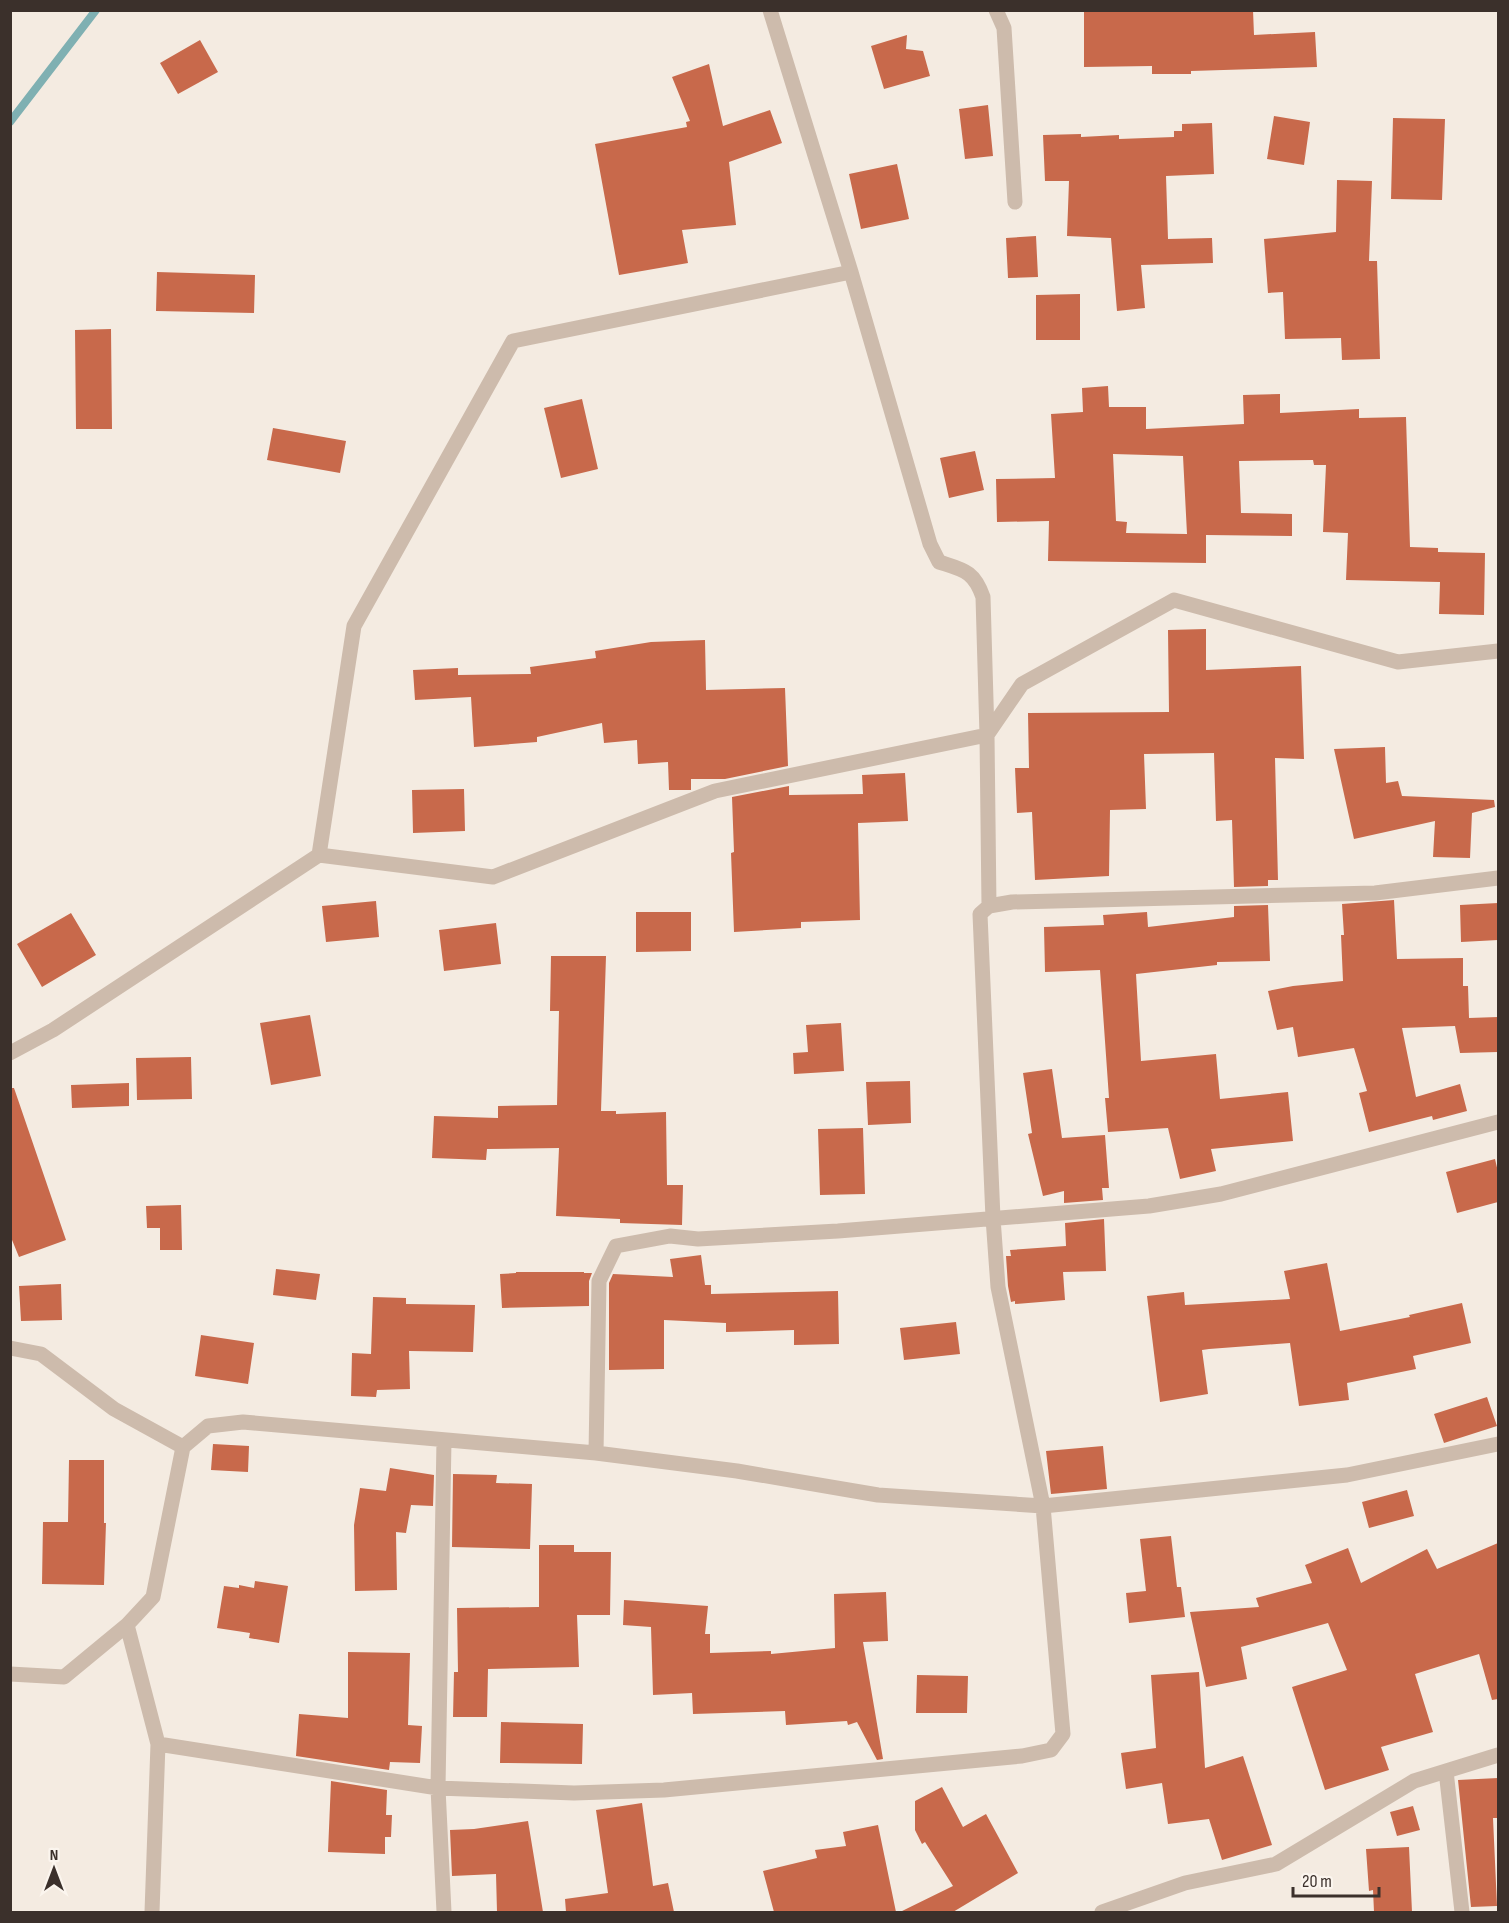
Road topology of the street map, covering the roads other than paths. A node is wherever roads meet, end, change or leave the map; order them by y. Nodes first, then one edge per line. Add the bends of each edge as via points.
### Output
1 (770, 10) edge
2 (996, 10) edge
3 (1015, 202) dead end
4 (851, 272) junction
5 (1498, 651) edge
6 (987, 735) junction
7 (319, 855) junction
8 (1498, 878) edge
9 (989, 906) junction
10 (10, 1053) edge
11 (1498, 1122) edge
12 (993, 1218) junction
13 (10, 1348) edge
14 (41, 1354) junction
15 (10, 1355) edge
16 (444, 1440) junction
17 (1498, 1444) edge
18 (183, 1447) junction
19 (596, 1453) junction
20 (1043, 1506) junction
21 (127, 1625) junction
22 (10, 1674) edge
23 (158, 1744) junction
24 (1498, 1755) edge
25 (1446, 1771) junction
26 (438, 1788) junction
27 (152, 1912) edge
28 (444, 1912) edge
29 (1102, 1912) edge
30 (1461, 1912) edge

1 - 4 street
2 - 3 street via 1004,28
4 - 6 street via 930,544 939,562 964,570 978,582 983,597
4 - 7 street via 513,341 354,626
5 - 6 street via 1398,662 1174,600 1022,684
6 - 7 street via 715,791 494,878
6 - 9 street
7 - 10 street via 53,1030
8 - 9 street via 1375,892 1012,902
9 - 12 street via 980,914
11 - 12 street via 1221,1194 1149,1206
12 - 19 street via 698,1239 670,1236 616,1246 599,1281
12 - 20 street via 998,1287
13 - 14 street
14 - 15 street
14 - 18 street via 114,1409
16 - 18 street via 243,1422 208,1426
16 - 19 street
16 - 26 street
17 - 20 street via 1347,1474
18 - 21 street via 153,1597
19 - 20 street via 878,1495
20 - 26 street via 1063,1734 1051,1750 663,1790 574,1793
21 - 22 street via 64,1677
21 - 23 street
23 - 26 street
23 - 27 street
24 - 25 street
25 - 29 street via 1414,1780 1276,1864 1185,1883
25 - 30 street
26 - 28 street

